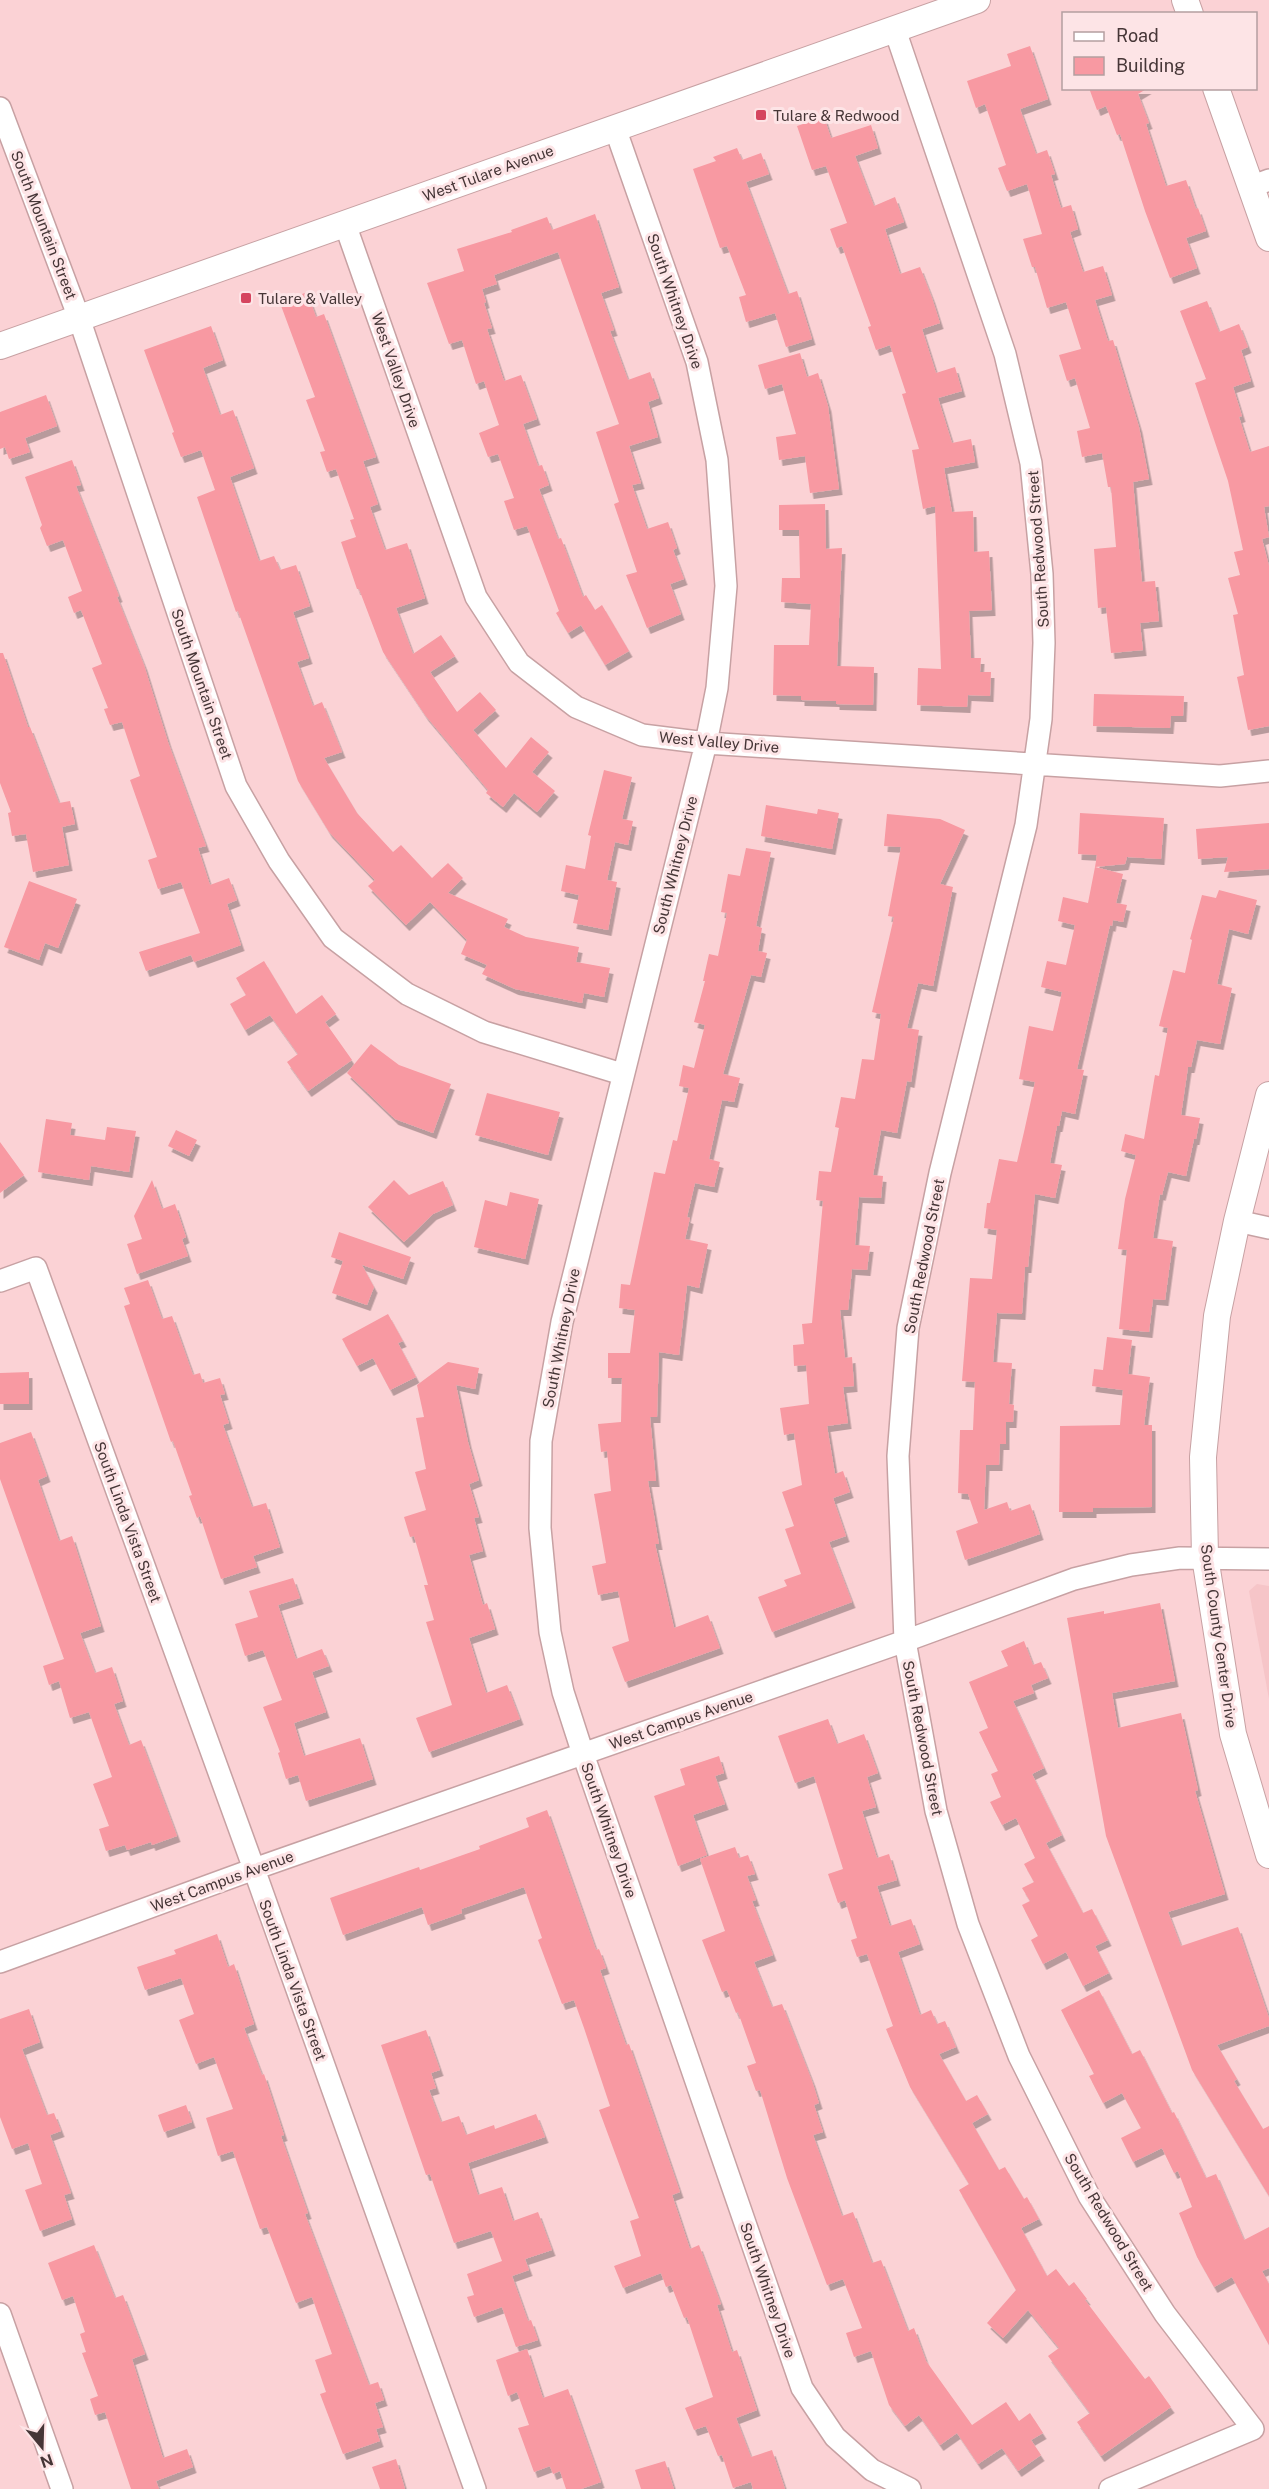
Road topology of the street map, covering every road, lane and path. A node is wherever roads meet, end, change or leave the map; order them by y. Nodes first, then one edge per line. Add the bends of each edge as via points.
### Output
1 (977, 0) edge
2 (895, 30) junction
3 (1217, 90) edge
4 (0, 108) edge
5 (615, 128) junction
6 (1260, 183) edge
7 (345, 224) junction
8 (1269, 238) edge
9 (79, 318) junction
10 (0, 346) edge
11 (706, 743) junction
12 (1034, 764) junction
13 (1269, 771) edge
14 (622, 1074) junction
15 (1269, 1095) edge
16 (1237, 1221) junction
17 (1269, 1228) edge
18 (0, 1281) edge
19 (1205, 1557) junction
20 (1269, 1559) edge
21 (905, 1641) junction
22 (583, 1754) junction
23 (1269, 1855) edge
24 (254, 1869) junction
25 (0, 1962) edge
26 (0, 2314) edge
27 (62, 2489) edge
28 (475, 2489) edge
29 (910, 2489) edge
30 (1110, 2489) edge

1 - 2 street, West Tulare Avenue
2 - 5 street, West Tulare Avenue
2 - 12 street, South Redwood Street via 1005,354 1031,463 1044,643 1041,719
3 - 6 street
4 - 9 street, South Mountain Street
5 - 7 street, West Tulare Avenue
5 - 11 street, South Whitney Drive via 697,362 717,460 726,586 717,688
6 - 8 street
7 - 9 street, West Tulare Avenue
7 - 11 street, West Valley Drive via 476,597 519,663 576,707 642,735
9 - 10 street, West Tulare Avenue
9 - 14 street, South Mountain Street via 236,786 279,861 333,938 407,994 484,1032
11 - 12 street, West Valley Drive
11 - 14 street, South Whitney Drive
12 - 13 street, West Valley Drive via 1220,776
12 - 21 street, South Redwood Street via 1026,825 940,1173 908,1328 898,1456
14 - 22 street, South Whitney Drive via 562,1322 541,1441 540,1528 550,1632 563,1692
15 - 16 street, South County Center Drive
16 - 17 street
16 - 19 street, South County Center Drive via 1217,1316 1204,1445
18 - 24 street, South Linda Vista Street via 36,1268
19 - 20 street, West Campus Avenue
19 - 21 street, West Campus Avenue via 1131,1565 1074,1579
19 - 23 street, South County Center Drive via 1233,1734
21 - 22 street, West Campus Avenue
21 - 30 street, South Redwood Street via 936,1811 968,1924 1019,2056 1089,2196 1165,2314 1253,2429
22 - 24 street, West Campus Avenue
22 - 29 street, South Whitney Drive via 802,2388 835,2437 872,2470
24 - 25 street, West Campus Avenue
24 - 28 street, South Linda Vista Street
26 - 27 street

